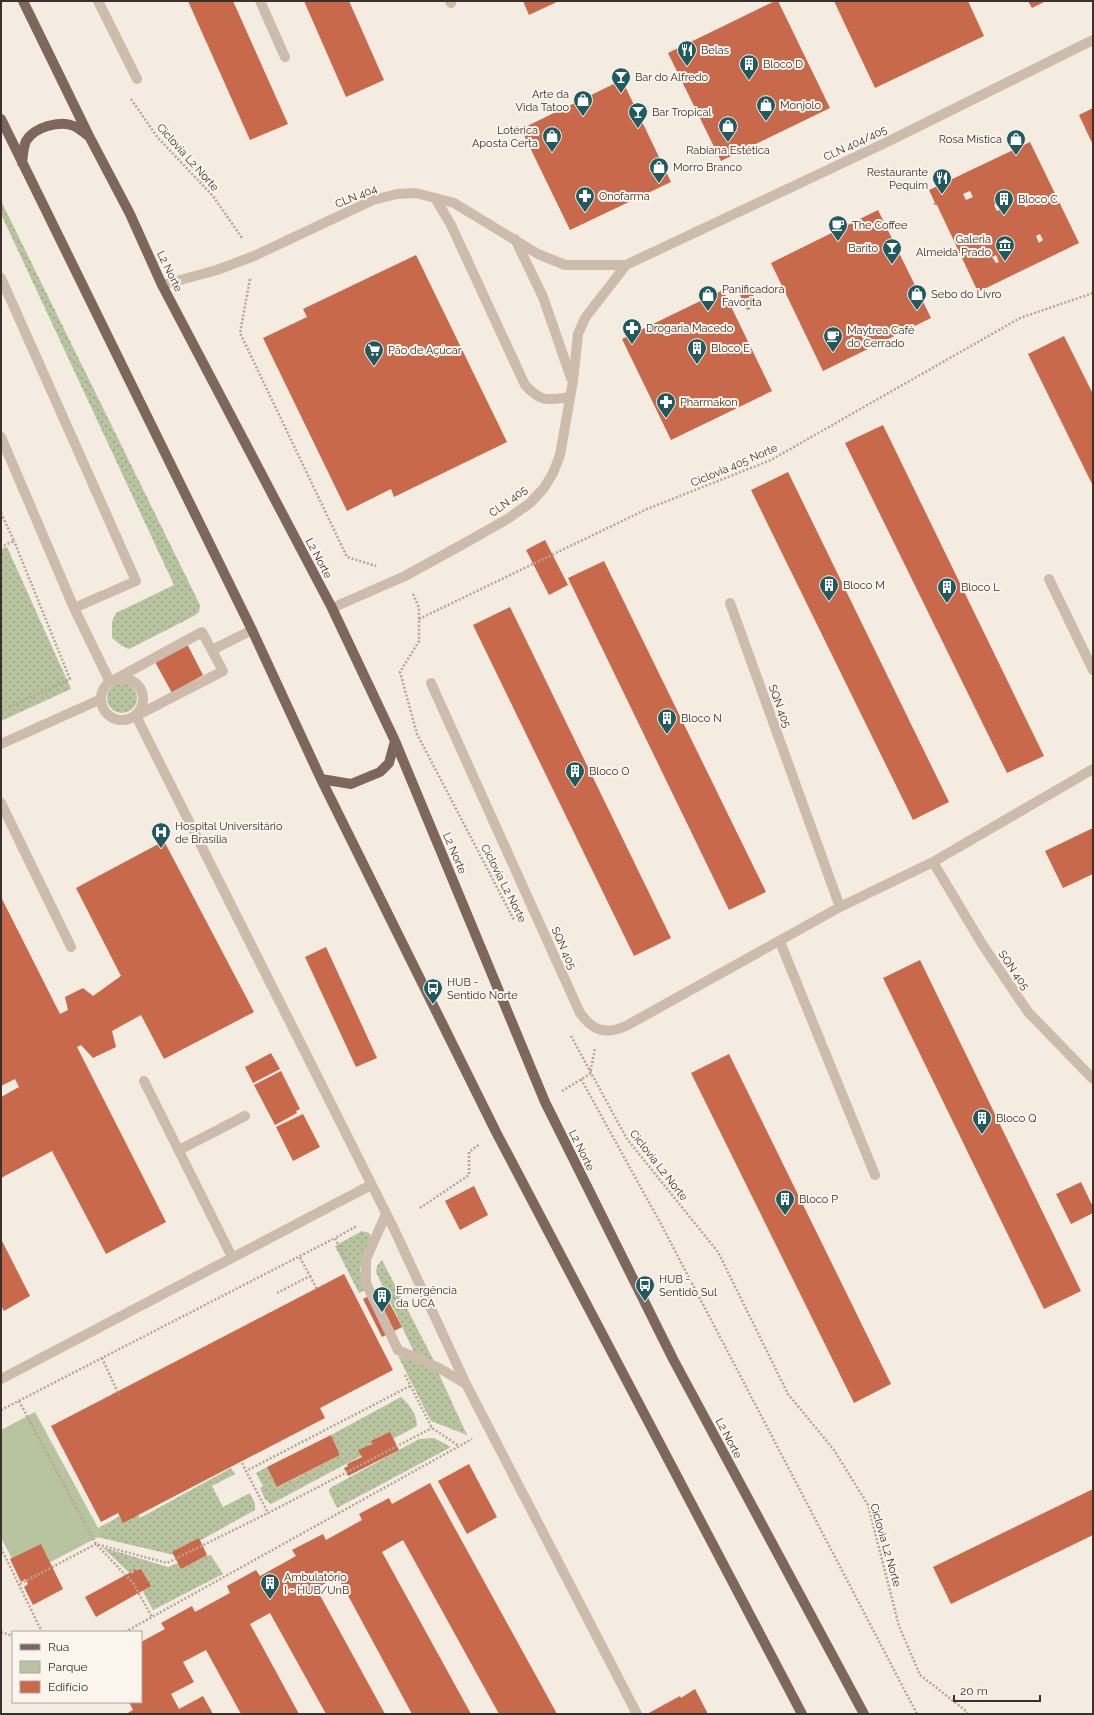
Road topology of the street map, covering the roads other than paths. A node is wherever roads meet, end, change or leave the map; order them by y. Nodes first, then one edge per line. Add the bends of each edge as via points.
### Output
1 (23, 1) edge
2 (98, 1) edge
3 (260, 1) edge
4 (1093, 40) edge
5 (286, 57) dead end
6 (137, 79) dead end
7 (1, 119) edge
8 (89, 136) junction
9 (22, 163) junction
10 (435, 198) junction
11 (515, 238) junction
12 (626, 265) junction
13 (1, 278) edge
14 (162, 285) junction
15 (573, 381) junction
16 (570, 396) junction
17 (1, 437) edge
18 (1049, 579) dead end
19 (730, 604) dead end
20 (74, 608) junction
21 (332, 608) junction
22 (252, 630) junction
23 (212, 650) junction
24 (1093, 670) edge
25 (110, 682) junction
26 (431, 683) dead end
27 (101, 699) junction
28 (136, 716) junction
29 (395, 741) junction
30 (1, 744) edge
31 (1093, 770) edge
32 (321, 779) junction
33 (1, 804) edge
34 (933, 862) junction
35 (840, 907) junction
36 (780, 942) junction
37 (71, 947) dead end
38 (1093, 1079) edge
39 (144, 1081) dead end
40 (245, 1116) dead end
41 (179, 1150) junction
42 (875, 1175) dead end
43 (371, 1185) junction
44 (386, 1214) junction
45 (232, 1257) junction
46 (1, 1378) edge
47 (466, 1384) junction
48 (637, 1714) edge
49 (802, 1714) edge
50 (864, 1714) edge

1 - 8 main road, L2 Norte
2 - 6 street
3 - 5 street
4 - 12 street, CLN 404/405 via 887,142
7 - 9 main road
8 - 9 main road via 75,126 63,123 48,126 26,140
8 - 14 main road, L2 Norte via 130,214
9 - 22 main road
10 - 11 street, CLN 404 via 454,203
10 - 14 street, CLN 404 via 397,194 373,200 254,256 217,270
10 - 16 street via 525,385 536,397 551,400
11 - 12 street, CLN 404 via 538,254 565,265
11 - 15 street via 543,297
12 - 15 street, CLN 405 via 586,318 578,334
13 - 20 street via 136,581
14 - 21 main road, L2 Norte
15 - 16 street, CLN 405
16 - 21 street, CLN 405 via 560,455 554,473 535,498 508,518 405,576
17 - 20 street
18 - 24 street
19 - 35 street, SQN 405
20 - 25 street
21 - 29 main road, L2 Norte
22 - 23 street
22 - 32 main road
23 - 25 street via 202,632
23 - 28 street via 223,671
25 - 27 street via 102,692
25 - 28 street via 129,679 140,689 143,703
26 - 36 street, SQN 405 via 580,1013 588,1024 598,1030 614,1030 626,1026
27 - 28 street via 104,711 115,720 130,720
27 - 30 street
28 - 43 street
29 - 32 main road via 389,762 380,772 351,784
29 - 50 main road, L2 Norte via 545,1102 673,1359
31 - 34 street
32 - 49 main road via 496,1132
33 - 37 street
34 - 35 street
34 - 38 street, SQN 405 via 982,944 1028,1012
35 - 36 street
36 - 42 street
39 - 41 street
40 - 41 street
41 - 45 street
43 - 44 street
43 - 45 street
44 - 47 street
44 - 47 street via 366,1259 366,1283 398,1350 439,1368
45 - 46 street
47 - 48 street

